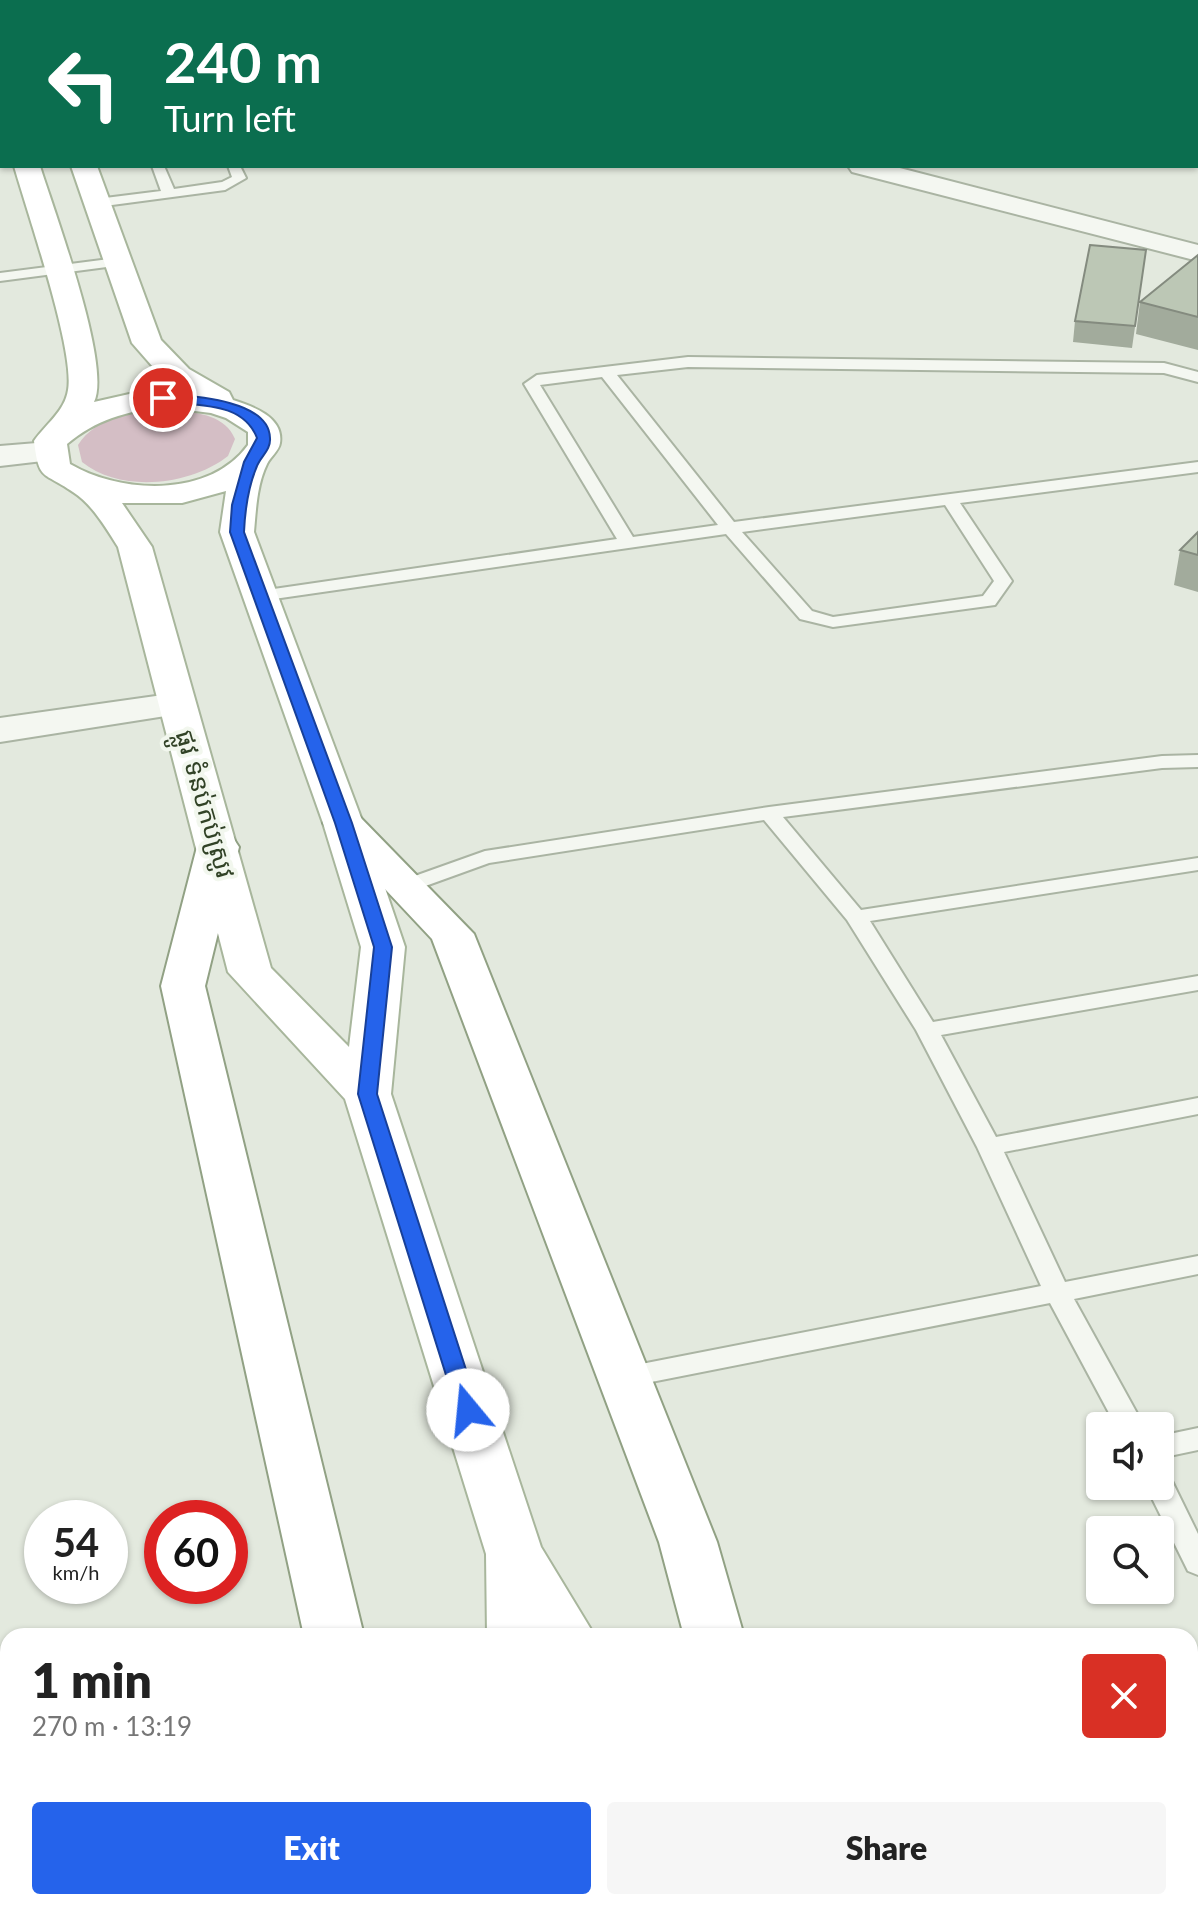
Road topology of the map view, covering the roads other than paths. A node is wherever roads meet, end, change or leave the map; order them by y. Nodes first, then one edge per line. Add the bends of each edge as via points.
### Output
1 (28, 168) edge
2 (85, 168) edge
3 (159, 168) edge
4 (235, 168) edge
5 (869, 168) edge
6 (169, 194) junction
7 (97, 203) junction
8 (1198, 253) edge
9 (117, 262) junction
10 (56, 270) junction
11 (0, 277) edge
12 (606, 372) junction
13 (1198, 377) edge
14 (234, 408) junction
15 (56, 440) junction
16 (0, 456) edge
17 (251, 462) junction
18 (1198, 467) edge
19 (88, 488) junction
20 (949, 499) junction
21 (730, 528) junction
22 (628, 543) junction
23 (260, 596) junction
24 (177, 704) junction
25 (0, 730) edge
26 (1198, 761) edge
27 (769, 813) junction
28 (343, 823) junction
29 (218, 847) junction
30 (1198, 864) edge
31 (406, 887) junction
32 (856, 917) junction
33 (1198, 983) edge
34 (927, 1030) junction
35 (367, 1094) junction
36 (1198, 1106) edge
37 (989, 1147) junction
38 (1198, 1265) edge
39 (1058, 1294) junction
40 (626, 1377) junction
41 (1122, 1412) edge
42 (1198, 1439) edge
43 (1174, 1444) edge
44 (1167, 1500) edge
45 (514, 1553) junction
46 (1198, 1563) edge
47 (332, 1628) edge
48 (517, 1628) edge
49 (560, 1628) edge
50 (712, 1628) edge

1 - 10 main road
2 - 7 main road
3 - 6 lane
4 - 6 lane via 239,178 225,186
5 - 8 street
6 - 7 lane
7 - 9 main road
9 - 10 lane
9 - 14 main road via 147,343 178,376
10 - 11 lane
10 - 15 main road via 81,351 84,391
12 - 13 lane via 688,362 1164,368
12 - 21 lane
12 - 22 lane via 532,384
14 - 15 main road via 183,398 141,399 93,411
14 - 17 main road, ផ្លូវ ទំនប់កប់ស្រូវ via 259,425 264,438
15 - 16 street
15 - 19 main road via 54,469
17 - 19 main road via 217,482 166,493
17 - 23 main road, ផ្លូវ ទំនប់កប់ស្រូវ via 237,532
18 - 20 lane
19 - 24 main road, ផ្លូវ ទំនប់កប់ស្រូវ via 135,547
20 - 21 lane
20 - 21 lane via 1003,581 989,601 833,622 806,615
21 - 22 lane
22 - 23 lane
23 - 28 main road, ផ្លូវ ទំនប់កប់ស្រូវ
24 - 25 street
24 - 29 main road, ផ្លូវ ទំនប់កប់ស្រូវ
26 - 27 lane
27 - 31 lane via 485,857
27 - 32 lane
28 - 31 main road
28 - 35 main road, ផ្លូវ ទំនប់កប់ស្រូវ via 383,947
29 - 35 main road, ផ្លូវ ទំនប់កប់ស្រូវ via 250,972
29 - 47 main road via 183,986
30 - 32 lane
31 - 40 main road via 452,934
32 - 34 lane
33 - 34 lane
34 - 37 lane
35 - 45 main road, ផ្លូវ ទំនប់កប់ស្រូវ
36 - 37 lane
37 - 39 lane
38 - 39 lane
39 - 40 lane
39 - 41 lane
40 - 50 main road via 688,1542
42 - 43 lane
44 - 46 lane
45 - 48 main road, ផ្លូវ ទំនប់កប់ស្រូវ
45 - 49 main road, ផ្លូវ ទំនប់កប់ស្រូវ

